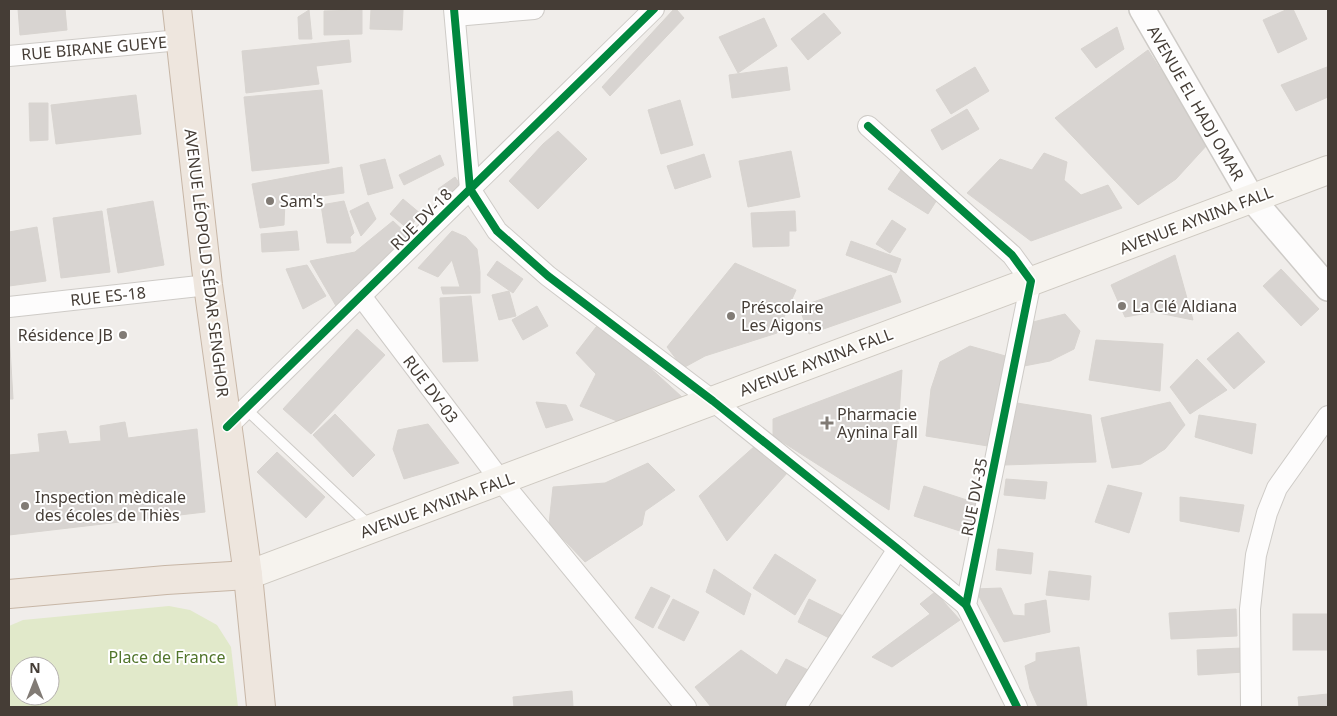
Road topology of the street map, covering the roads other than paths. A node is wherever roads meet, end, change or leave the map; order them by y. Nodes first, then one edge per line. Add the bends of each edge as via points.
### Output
1 (177, 9) edge
2 (534, 9) edge
3 (654, 9) edge
4 (1142, 9) edge
5 (454, 12) edge
6 (180, 40) junction
7 (9, 56) edge
8 (868, 126) dead end
9 (1328, 170) edge
10 (470, 189) junction
11 (1252, 199) junction
12 (1031, 282) junction
13 (208, 285) junction
14 (1328, 288) edge
15 (361, 296) junction
16 (9, 307) edge
17 (713, 401) junction
18 (1328, 416) edge
19 (237, 418) junction
20 (501, 481) junction
21 (373, 529) junction
22 (898, 549) junction
23 (248, 576) junction
24 (9, 594) edge
25 (966, 606) junction
26 (261, 707) edge
27 (686, 707) edge
28 (796, 707) edge
29 (1017, 707) edge
30 (1251, 707) edge

1 - 6 highway, AVENUE LÉOPOLD SÉDAR SENGHOR
2 - 5 street
3 - 10 street, RUE DV-18
4 - 11 street, AVENUE EL HADJ OMAR
5 - 10 street
6 - 7 street, RUE BIRANE GUEYE
6 - 13 highway, AVENUE LÉOPOLD SÉDAR SENGHOR
8 - 12 street via 1012,255
9 - 11 main road, AVENUE AYNINA FALL
10 - 15 street, RUE DV-18
10 - 17 street via 497,231 548,276
11 - 12 main road, AVENUE AYNINA FALL
11 - 14 street, AVENUE EL HADJ OMAR
12 - 17 main road, AVENUE AYNINA FALL
12 - 25 street, RUE DV-35
13 - 16 street, RUE ES-18
13 - 19 highway, AVENUE LÉOPOLD SÉDAR SENGHOR
15 - 19 street, RUE DV-18
15 - 20 street, RUE DV-03
17 - 20 main road, AVENUE AYNINA FALL
17 - 22 street
18 - 30 street via 1277,488 1258,546 1250,609
19 - 21 lane
19 - 23 highway, AVENUE LÉOPOLD SÉDAR SENGHOR
20 - 21 main road, AVENUE AYNINA FALL
20 - 27 street, RUE DV-03
21 - 23 main road, AVENUE AYNINA FALL
22 - 25 street
22 - 28 street
23 - 24 highway
23 - 26 highway
25 - 29 street

